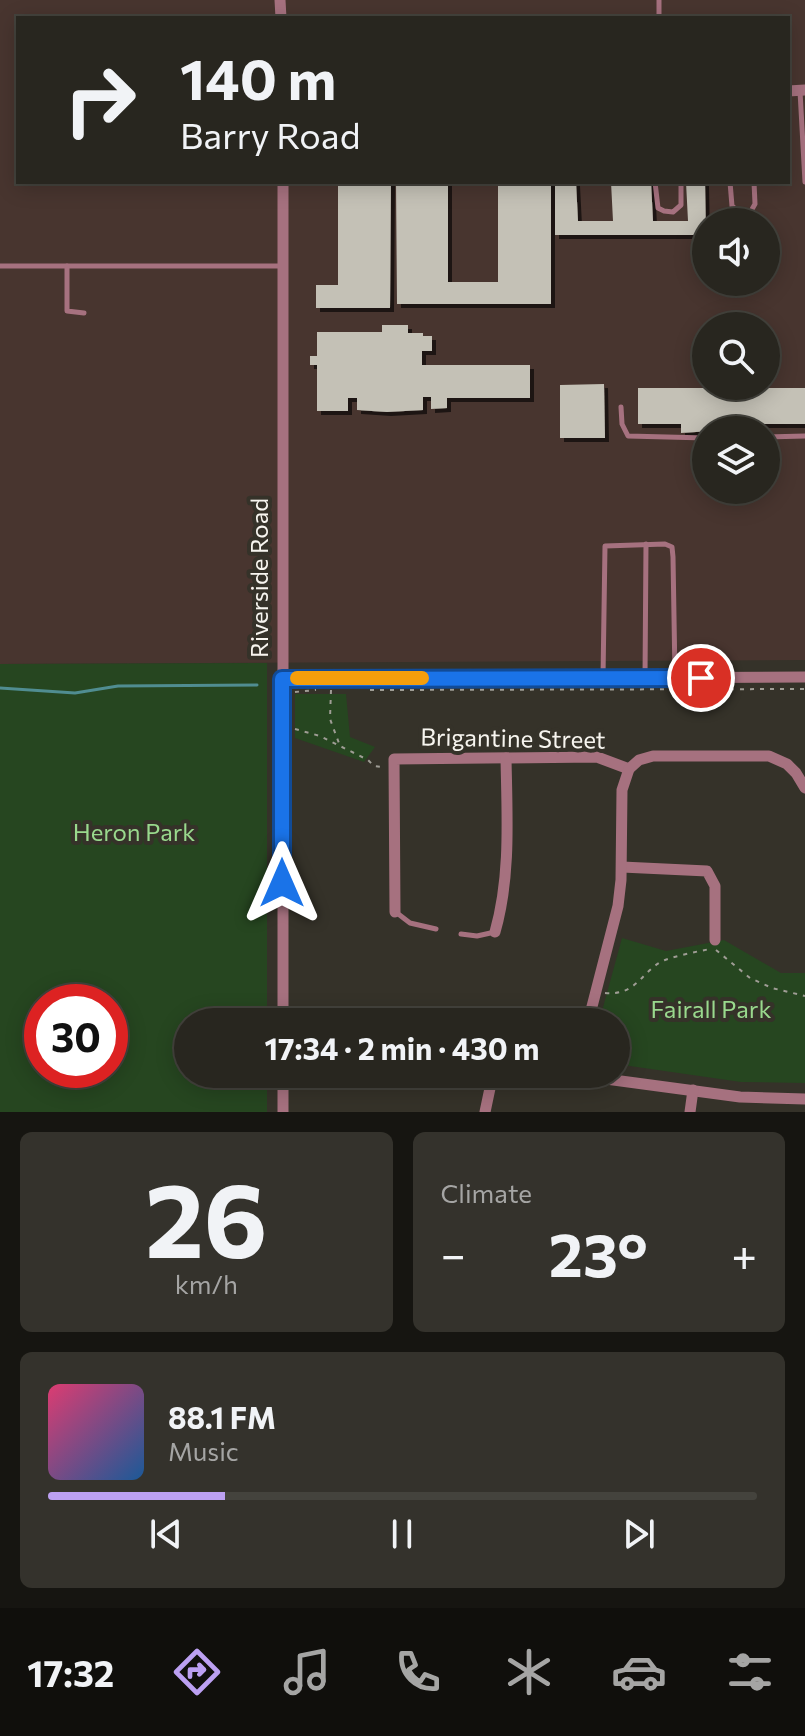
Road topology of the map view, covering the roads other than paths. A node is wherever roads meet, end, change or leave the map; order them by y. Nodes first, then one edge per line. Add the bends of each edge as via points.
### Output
1 (798, 91) edge
2 (805, 182) edge
3 (283, 184) edge
4 (655, 184) edge
5 (681, 184) edge
6 (730, 184) edge
7 (754, 184) edge
8 (0, 266) edge
9 (67, 266) junction
10 (282, 266) junction
11 (84, 313) dead end
12 (621, 407) dead end
13 (805, 436) edge
14 (780, 437) edge
15 (692, 438) edge
16 (646, 544) junction
17 (805, 677) edge
18 (603, 678) junction
19 (645, 678) junction
20 (675, 678) junction
21 (282, 679) junction
22 (506, 758) junction
23 (629, 769) junction
24 (801, 771) edge
25 (805, 788) edge
26 (622, 867) junction
27 (395, 912) joint
28 (436, 929) dead end
29 (495, 932) joint
30 (461, 934) dead end
31 (715, 940) dead end
32 (283, 1008) edge
33 (591, 1008) edge
34 (630, 1082) edge
35 (283, 1088) edge
36 (490, 1088) edge
37 (693, 1090) junction
38 (805, 1099) edge
39 (283, 1112) edge
40 (485, 1112) edge
41 (690, 1112) edge

1 - 2 lane
3 - 10 street, Riverside Road
4 - 5 lane via 658,208 673,212 681,205
6 - 7 lane via 732,206 739,212 751,211 755,204
8 - 9 lane
9 - 10 lane
9 - 11 lane via 67,311
10 - 21 street, Riverside Road
12 - 15 lane via 628,436
13 - 14 lane
16 - 18 lane via 608,544 603,550
16 - 19 lane
16 - 20 lane via 672,547
17 - 20 street
18 - 19 street
18 - 21 street
19 - 20 street
21 - 32 street, Riverside Road
22 - 23 street, Brigantine Street via 597,757
22 - 27 street, Brigantine Street via 394,759
22 - 29 street via 507,843
23 - 24 street via 653,756 769,756
23 - 26 street via 622,790
24 - 25 street
26 - 31 street via 707,871 715,886
26 - 33 street via 618,906
27 - 28 lane via 410,923
29 - 30 lane
34 - 37 street
35 - 39 street
36 - 40 street
37 - 38 street
37 - 41 street

